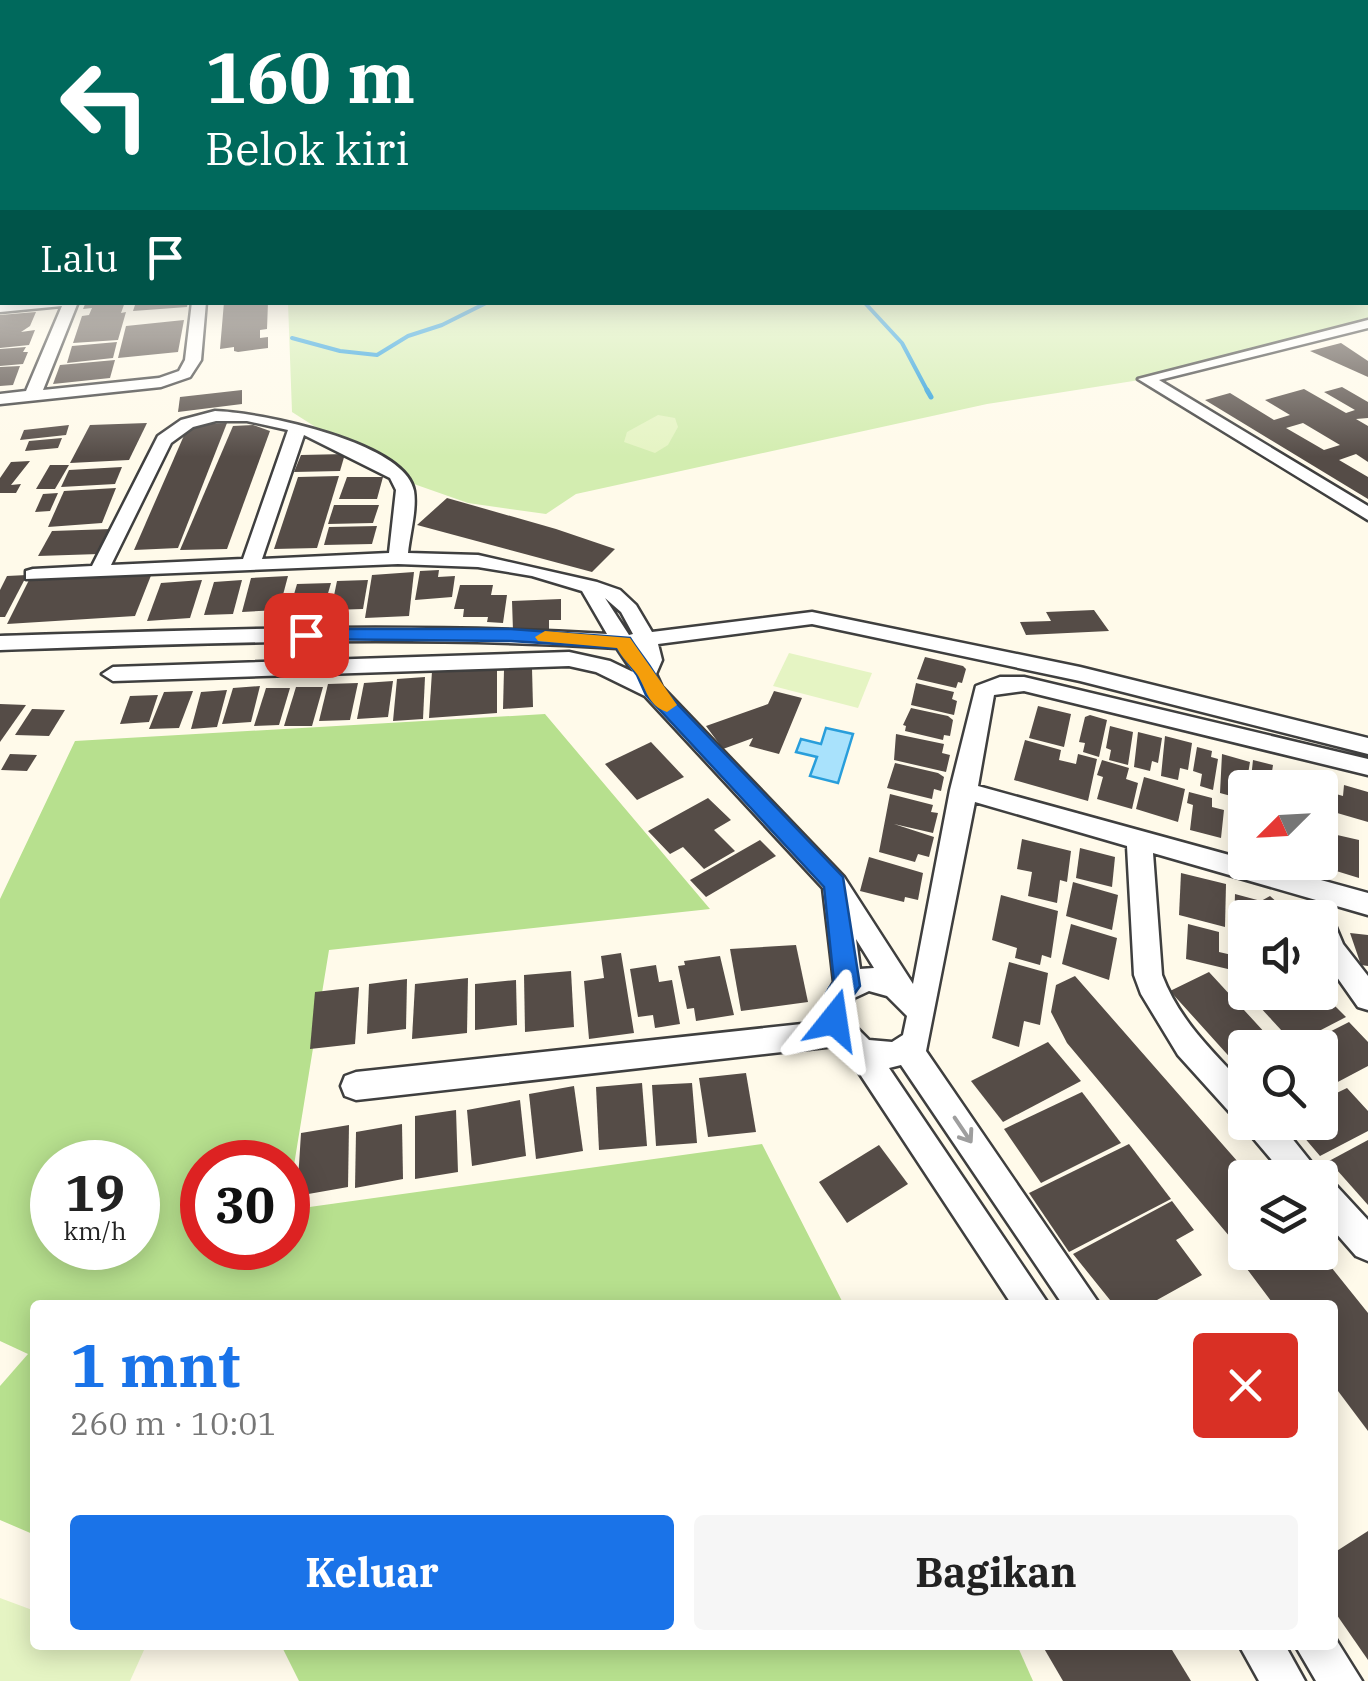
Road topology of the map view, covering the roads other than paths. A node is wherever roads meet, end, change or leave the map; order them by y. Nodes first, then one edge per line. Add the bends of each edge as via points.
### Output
1 (30, 305) edge
2 (70, 305) edge
3 (199, 305) edge
4 (0, 308) edge
5 (1368, 324) edge
6 (32, 396) junction
7 (0, 399) edge
8 (298, 426) junction
9 (1368, 514) edge
10 (402, 520) junction
11 (398, 558) junction
12 (449, 558) junction
13 (251, 563) junction
14 (100, 569) junction
15 (33, 574) dead end
16 (160, 637) junction
17 (635, 641) junction
18 (0, 643) edge
19 (142, 673) junction
20 (113, 674) dead end
21 (649, 681) junction
22 (1368, 746) edge
23 (1368, 767) edge
24 (962, 790) junction
25 (1138, 838) junction
26 (835, 884) junction
27 (1312, 891) junction
28 (1315, 900) edge
29 (1368, 904) edge
30 (1338, 958) edge
31 (848, 986) junction
32 (900, 988) junction
33 (1368, 998) edge
34 (920, 1012) junction
35 (851, 1043) junction
36 (908, 1050) junction
37 (356, 1086) dead end
38 (1228, 1088) edge
39 (1275, 1140) edge
40 (1292, 1160) edge
41 (1338, 1211) edge
42 (1368, 1244) edge
43 (1029, 1300) edge
44 (1080, 1300) edge
45 (1263, 1650) edge
46 (1319, 1650) edge
47 (1284, 1681) edge
48 (1341, 1681) edge

1 - 4 street
2 - 6 street
3 - 6 street via 185,374
5 - 9 street via 1146,379
6 - 7 street
8 - 10 street via 397,475 404,490
8 - 13 street
8 - 14 street via 254,416 204,418 164,440
10 - 11 street
10 - 12 street
11 - 12 street
11 - 13 street
12 - 17 street via 590,586
13 - 14 street
14 - 15 street
16 - 17 street
16 - 18 street
16 - 19 street
17 - 21 street via 634,662
17 - 22 street via 830,620
19 - 20 street
19 - 21 street via 570,659
21 - 26 street
23 - 24 street via 1024,684 1000,684 984,691
24 - 25 street
24 - 34 street
25 - 27 street
25 - 38 street via 1154,996
26 - 31 street
26 - 32 street
27 - 28 street
27 - 29 street
30 - 33 street
31 - 32 street via 874,979
31 - 35 street via 834,1007
32 - 34 street
34 - 36 street via 920,1033
35 - 36 street via 878,1057
35 - 37 street
35 - 43 street
36 -> 44 street
39 - 40 street
41 - 42 street
45 - 47 street
46 - 48 street

